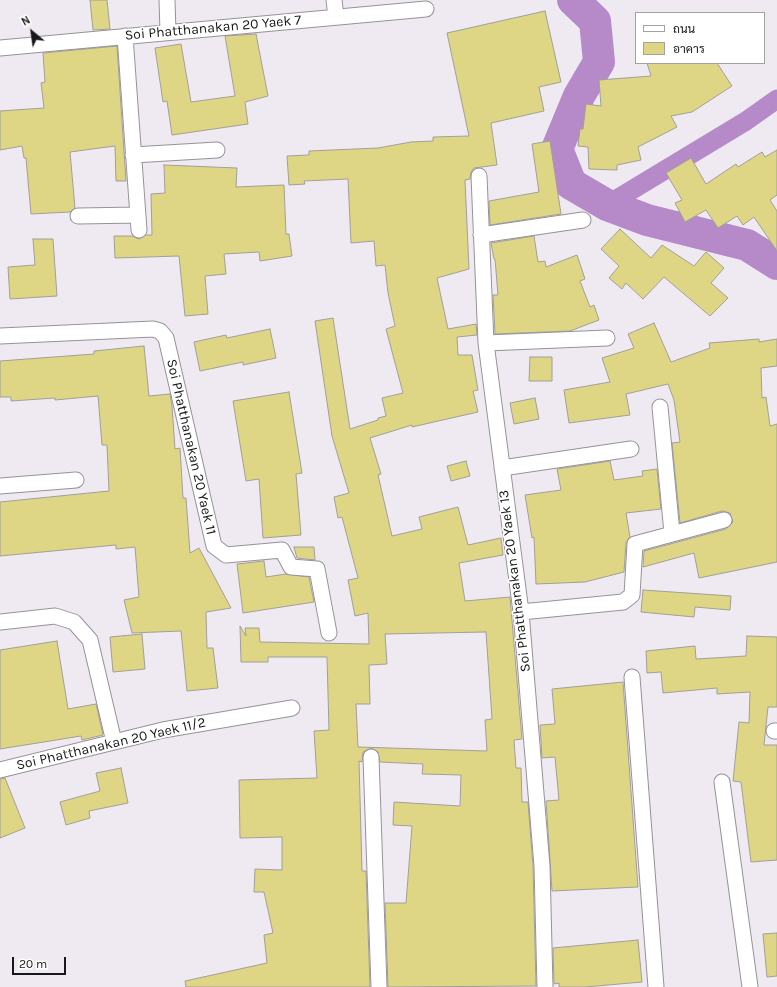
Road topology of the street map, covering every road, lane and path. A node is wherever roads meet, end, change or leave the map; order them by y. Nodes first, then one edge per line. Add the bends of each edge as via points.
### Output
1 (166, 0) edge
2 (334, 0) edge
3 (426, 9) dead end
4 (336, 17) junction
5 (168, 32) junction
6 (125, 36) junction
7 (0, 48) edge
8 (217, 150) dead end
9 (133, 155) junction
10 (479, 176) dead end
11 (78, 216) dead end
12 (138, 216) junction
13 (584, 220) dead end
14 (139, 230) dead end
15 (481, 235) junction
16 (0, 336) edge
17 (607, 338) dead end
18 (486, 343) junction
19 (660, 407) dead end
20 (631, 449) dead end
21 (502, 468) junction
22 (76, 480) dead end
23 (0, 486) edge
24 (724, 520) dead end
25 (672, 533) junction
26 (520, 612) junction
27 (0, 622) edge
28 (329, 633) dead end
29 (632, 677) dead end
30 (292, 708) dead end
31 (114, 742) junction
32 (370, 757) dead end
33 (0, 770) edge
34 (722, 782) dead end
35 (379, 987) edge
36 (545, 987) edge
37 (656, 987) edge
38 (750, 987) edge

1 - 5 street
2 - 4 street
3 - 4 street, Soi Phatthanakan 20 Yaek 7
4 - 5 street, Soi Phatthanakan 20 Yaek 7
5 - 6 street, Soi Phatthanakan 20 Yaek 7
6 - 7 street, Soi Phatthanakan 20 Yaek 7
6 - 9 street
8 - 9 street
9 - 12 street
10 - 15 street, Soi Phatthanakan 20 Yaek 13
11 - 12 street
12 - 14 street
13 - 15 street
15 - 18 street, Soi Phatthanakan 20 Yaek 13
16 - 28 street, Soi Phatthanakan 20 Yaek 11 via 153,329 160,331 166,338 214,546 226,555 282,550 291,567 317,569
17 - 18 street
18 - 21 street, Soi Phatthanakan 20 Yaek 13
19 - 25 street
20 - 21 street
21 - 26 street, Soi Phatthanakan 20 Yaek 13
22 - 23 street
24 - 25 street
25 - 26 street via 635,544 632,595 628,600
26 - 36 street, Soi Phatthanakan 20 Yaek 13 via 542,866
27 - 31 street via 55,616 74,622 90,640
29 - 37 street
30 - 31 street, Soi Phatthanakan 20 Yaek 11/2 via 163,730
31 - 33 street, Soi Phatthanakan 20 Yaek 11/2
32 - 35 street
34 - 38 street

